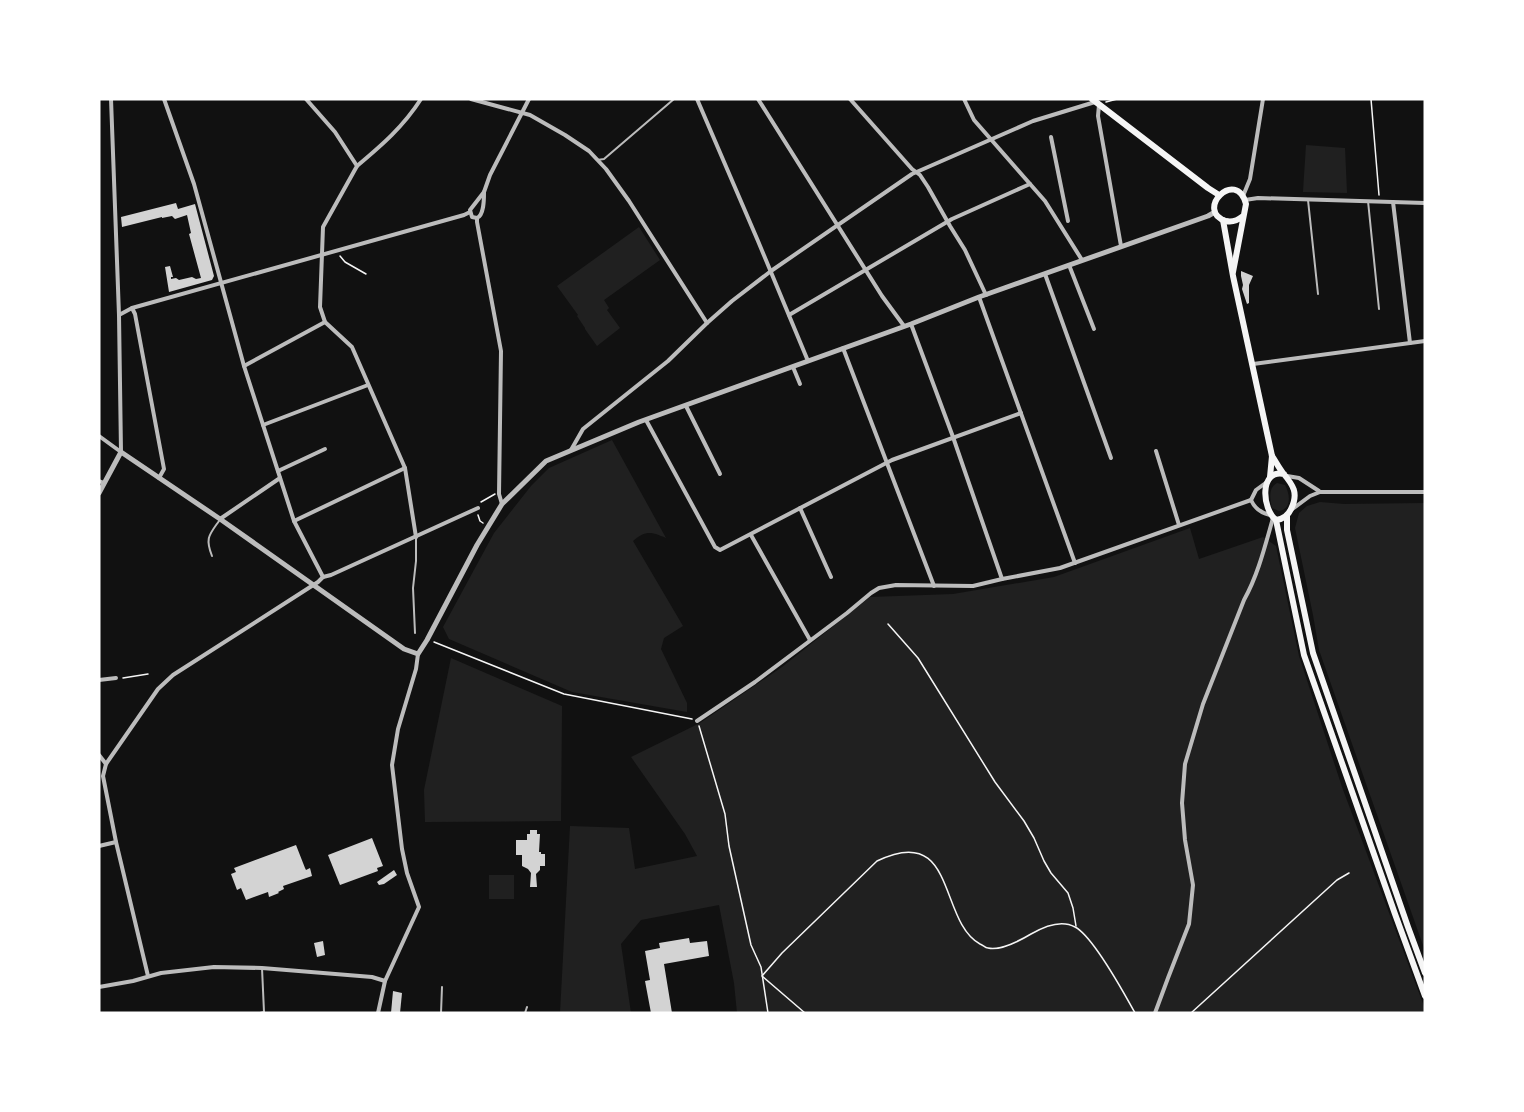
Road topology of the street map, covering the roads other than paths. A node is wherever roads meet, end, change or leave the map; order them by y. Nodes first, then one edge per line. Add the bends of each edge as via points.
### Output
1 (111, 99) edge
2 (164, 99) edge
3 (306, 99) edge
4 (421, 99) edge
5 (471, 99) edge
6 (529, 99) edge
7 (674, 99) edge
8 (697, 99) edge
9 (758, 99) edge
10 (850, 99) edge
11 (963, 99) edge
12 (1263, 99) edge
13 (1096, 102) edge
14 (522, 113) junction
15 (1051, 136) dead end
16 (991, 139) junction
17 (597, 160) junction
18 (357, 166) junction
19 (916, 172) junction
20 (1030, 183) junction
21 (484, 192) junction
22 (1219, 195) junction
23 (1244, 198) junction
24 (1308, 200) junction
25 (1368, 201) junction
26 (1393, 202) junction
27 (1425, 203) edge
28 (474, 206) junction
29 (482, 208) junction
30 (470, 212) junction
31 (1215, 212) junction
32 (1243, 216) junction
33 (477, 218) junction
34 (1223, 220) junction
35 (1068, 221) dead end
36 (948, 222) junction
37 (837, 225) junction
38 (1121, 246) junction
39 (323, 254) junction
40 (1082, 260) junction
41 (1068, 265) junction
42 (865, 270) junction
43 (771, 271) junction
44 (1045, 274) junction
45 (1233, 276) junction
46 (221, 283) junction
47 (986, 294) junction
48 (1318, 294) dead end
49 (979, 297) junction
50 (132, 308) junction
51 (1379, 309) dead end
52 (119, 315) junction
53 (789, 315) junction
54 (325, 322) junction
55 (707, 323) junction
56 (911, 324) junction
57 (904, 326) junction
58 (1094, 329) dead end
59 (1425, 341) edge
60 (1410, 343) junction
61 (843, 348) junction
62 (808, 362) junction
63 (1253, 364) junction
64 (244, 366) junction
65 (793, 367) junction
66 (800, 384) dead end
67 (368, 385) junction
68 (686, 406) junction
69 (1021, 413) junction
70 (646, 420) junction
71 (263, 425) junction
72 (99, 436) edge
73 (953, 437) junction
74 (325, 449) dead end
75 (571, 450) junction
76 (1156, 451) dead end
77 (121, 452) junction
78 (1272, 456) junction
79 (1111, 458) dead end
80 (887, 462) junction
81 (405, 468) junction
82 (278, 471) junction
83 (720, 474) dead end
84 (1285, 475) junction
85 (159, 478) junction
86 (280, 478) junction
87 (1269, 479) junction
88 (102, 482) edge
89 (1320, 492) junction
90 (1425, 492) edge
91 (99, 493) edge
92 (1251, 500) junction
93 (502, 504) junction
94 (478, 508) road end
95 (800, 508) junction
96 (1289, 513) junction
97 (1273, 518) junction
98 (220, 519) junction
99 (294, 521) junction
100 (1179, 525) junction
101 (751, 535) junction
102 (417, 537) junction
103 (212, 556) dead end
104 (1075, 563) junction
105 (323, 577) junction
106 (831, 577) dead end
107 (1002, 579) junction
108 (312, 584) junction
109 (934, 586) junction
110 (415, 633) dead end
111 (810, 640) junction
112 (418, 654) junction
113 (116, 678) road end
114 (99, 680) edge
115 (697, 721) road end
116 (99, 755) edge
117 (106, 764) junction
118 (116, 843) junction
119 (99, 846) edge
120 (262, 968) junction
121 (1425, 973) edge
122 (148, 976) junction
123 (385, 981) junction
124 (99, 987) edge
125 (442, 987) dead end
126 (1425, 996) edge
127 (526, 1007) dead end
128 (260, 1013) edge
129 (378, 1013) edge
130 (441, 1013) edge
131 (525, 1013) edge
132 (1155, 1013) edge

1 - 52 street
2 - 46 street via 194,184
3 - 18 street via 335,132
4 - 18 street via 389,138
5 - 14 street
6 - 14 street
7 - 17 lane
8 - 43 street
9 - 37 street
10 - 19 street
11 - 16 street via 974,120
12 - 23 street
13 - 16 street via 1033,121
13 - 22 main road
13 - 38 street
14 - 17 street via 566,135
14 - 21 street
15 - 35 street
16 - 19 street
16 - 20 street
17 - 55 street via 629,201
18 - 39 street via 323,227
19 - 36 street
19 - 37 street
20 - 36 street
20 - 40 street
21 - 28 street
21 - 29 street
22 - 23 main road via 1231,190
22 - 31 main road
23 - 24 street
23 - 32 main road
24 - 25 street
24 - 48 lane
25 - 26 street
25 - 51 lane
26 - 27 street
26 - 60 street
28 - 29 street
28 - 30 street
29 - 33 street via 482,215
30 - 33 street
30 - 39 street
31 - 34 main road
31 - 38 street
32 - 34 main road via 1234,221
32 - 45 main road
33 - 93 street via 501,351
34 - 45 main road
36 - 42 street
36 - 47 street
37 - 42 street
37 - 43 street
38 - 40 street
39 - 46 street
39 - 54 street via 320,307
40 - 41 street
41 - 44 street
41 - 58 street
42 - 53 street
42 - 57 street
43 - 53 street
43 - 55 street
44 - 47 street
44 - 79 street
45 - 63 main road
46 - 50 street
46 - 64 street
47 - 49 street
49 - 56 street
49 - 69 street
50 - 52 street
50 - 85 street via 164,469
52 - 77 street
53 - 62 street
54 - 64 street
54 - 67 street via 352,346
55 - 75 street via 668,361 583,429
56 - 57 street
56 - 73 street
57 - 61 street
59 - 60 street
60 - 63 street
61 - 62 street
61 - 80 street
62 - 65 street
63 - 78 main road
64 - 71 street
65 - 66 street
65 - 68 street
67 - 71 street
67 - 81 street
68 - 70 street
68 - 83 street
69 - 73 street
69 - 104 street
70 - 75 street
70 - 101 street via 718,549
71 - 82 street
72 - 77 street
73 - 80 street
73 - 107 street
74 - 82 street
75 - 93 street via 546,461
76 - 100 street
77 - 85 street
77 - 88 street
78 - 84 main road
78 - 87 main road
80 - 95 street
80 - 109 street
81 - 99 street
81 - 102 street
82 - 86 street
84 - 87 main road via 1276,473
84 - 89 street via 1299,478
84 - 96 main road via 1294,489 1295,499
85 - 98 street
86 - 98 street
86 - 99 street
87 - 92 street
87 - 97 main road via 1265,499
88 - 91 street
89 - 90 street
89 - 96 street
92 - 97 street via 1262,514
92 - 100 street
93 - 112 street
94 - 102 street
95 - 101 street
95 - 106 street
96 - 97 main road via 1281,519
96 - 121 main road via 1287,530 1313,653
97 - 126 main road via 1304,655
97 - 132 street via 1251,587 1203,704 1185,764 1182,803 1192,885 1189,924
98 - 103 lane via 207,544
98 - 108 street
99 - 105 street
100 - 104 street
101 - 111 street
102 - 105 street
102 - 110 lane
104 - 107 street
105 - 108 street
107 - 109 street via 973,586
108 - 112 street via 404,650
108 - 117 street via 172,675
109 - 111 street via 879,588
111 - 115 street
112 - 123 street via 392,765 407,873 419,907
113 - 114 street
116 - 117 street
117 - 118 street via 103,776
118 - 119 street
118 - 122 street
120 - 122 street via 214,967
120 - 123 street
120 - 128 lane via 264,1012
122 - 124 street
123 - 129 street
125 - 130 lane
127 - 131 lane

